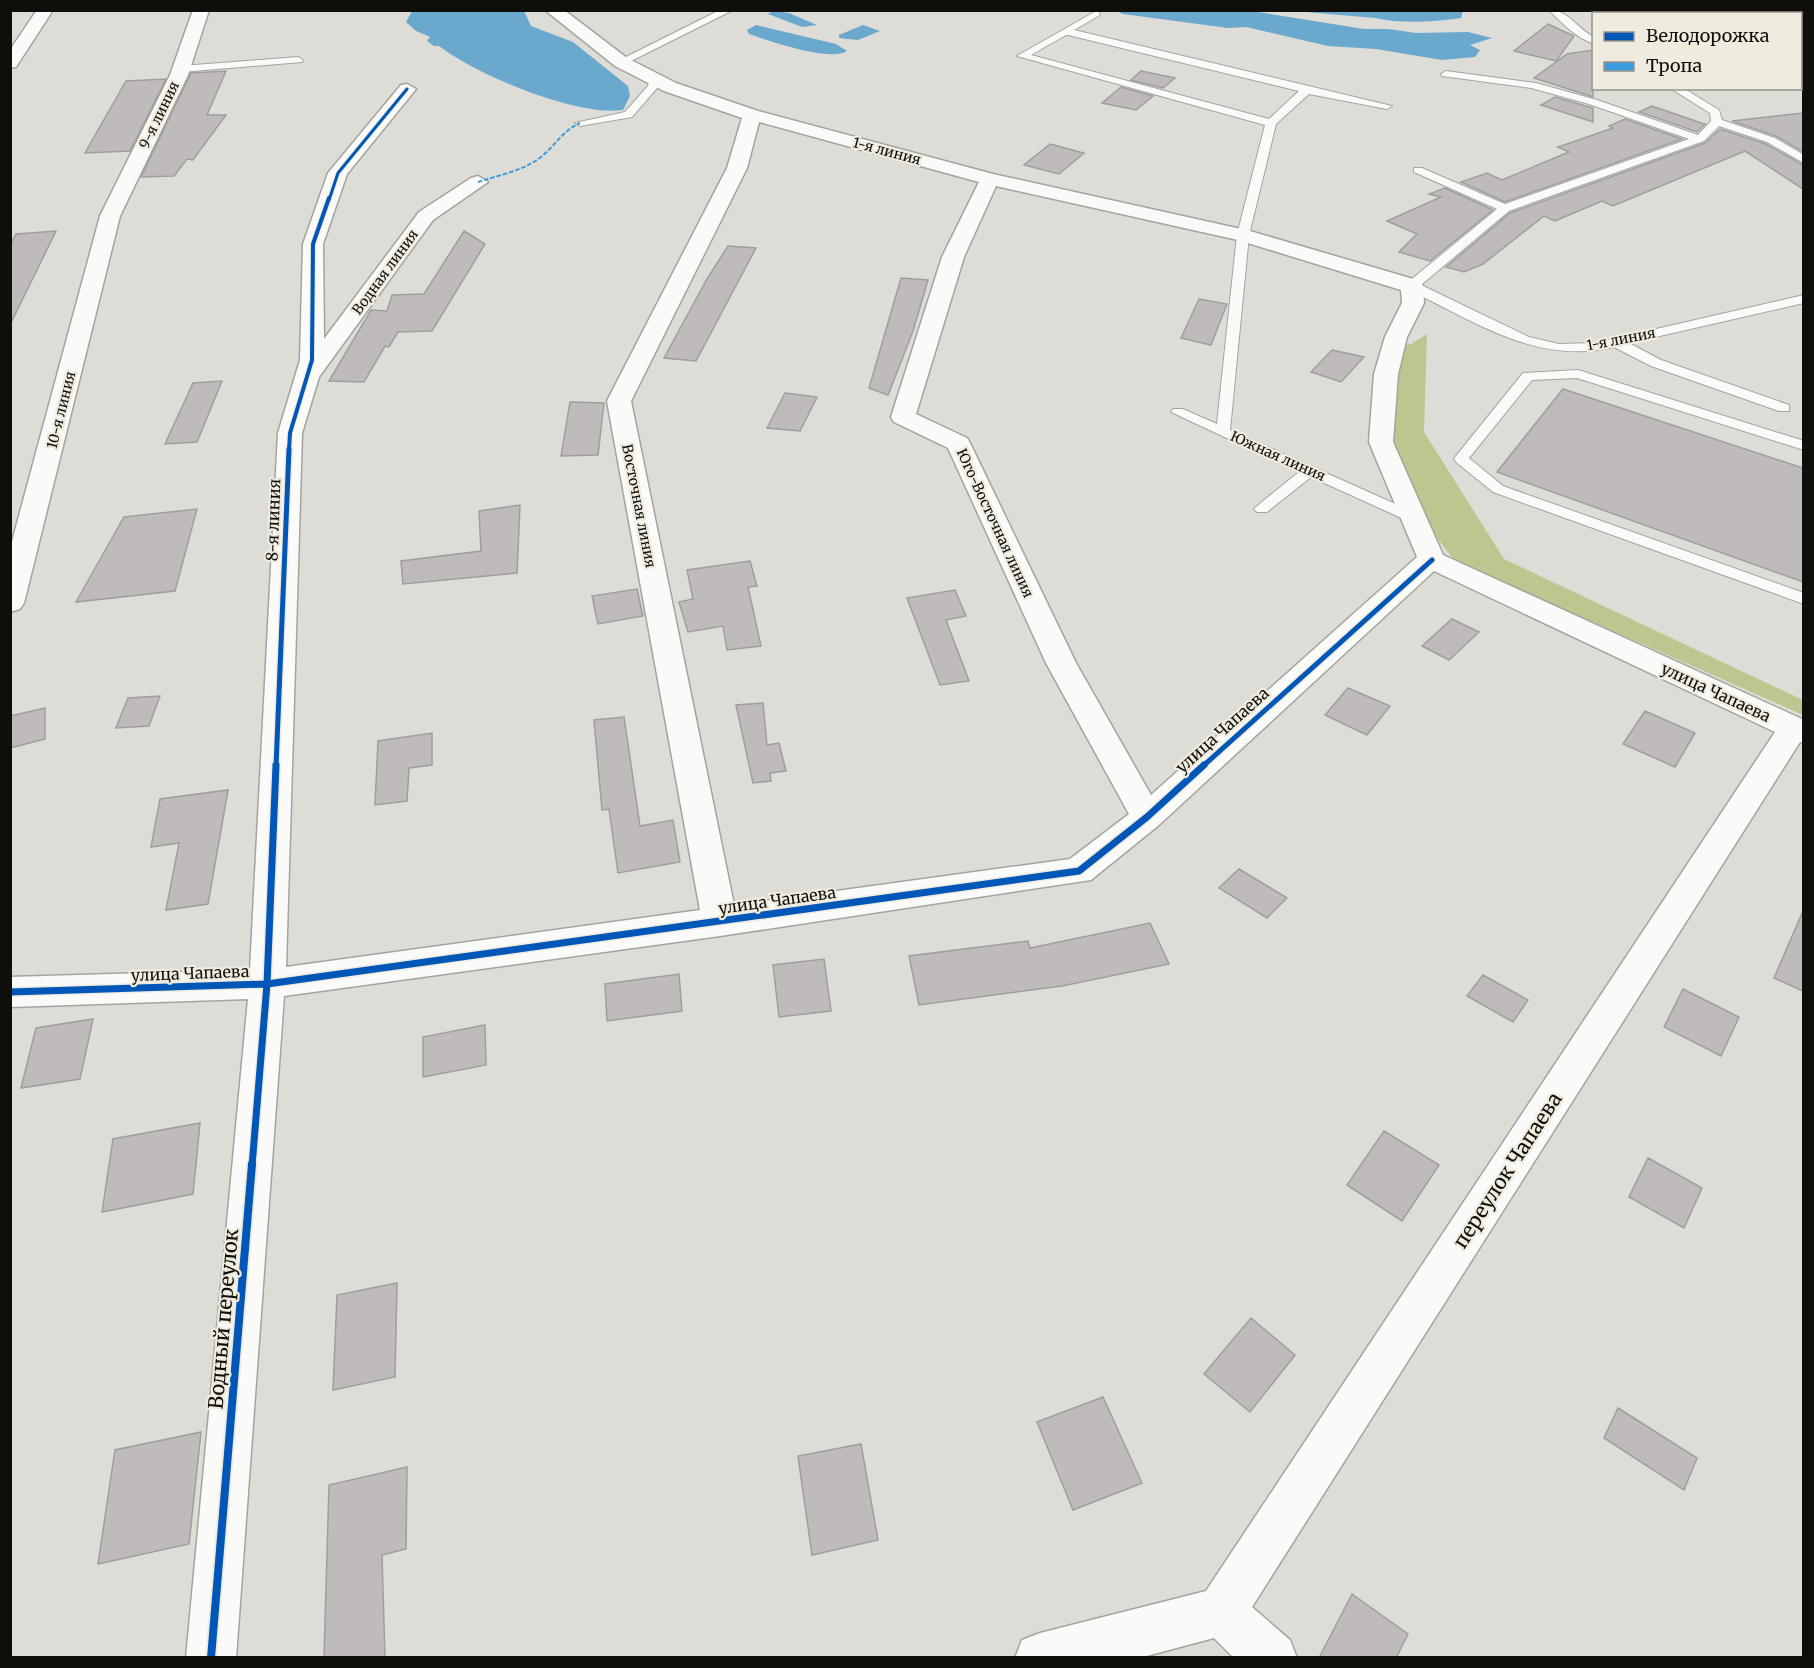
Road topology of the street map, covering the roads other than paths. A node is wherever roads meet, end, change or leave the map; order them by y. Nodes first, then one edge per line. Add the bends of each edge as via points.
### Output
1 (45, 10) edge
2 (201, 10) edge
3 (553, 10) edge
4 (729, 10) edge
5 (1552, 10) edge
6 (1097, 13) dead end
7 (1068, 32) junction
8 (1592, 40) edge
9 (298, 60) dead end
10 (10, 63) edge
11 (621, 63) junction
12 (181, 69) junction
13 (1446, 74) dead end
14 (654, 79) junction
15 (407, 89) dead end
16 (1307, 90) junction
17 (1678, 90) edge
18 (1387, 106) dead end
19 (752, 115) junction
20 (1717, 122) junction
21 (580, 123) dead end
22 (1271, 123) junction
23 (1700, 139) junction
24 (1803, 160) edge
25 (1418, 170) dead end
26 (990, 179) junction
27 (478, 182) dead end
28 (1505, 208) junction
29 (110, 216) joint
30 (1243, 235) junction
31 (1412, 286) junction
32 (1803, 299) edge
33 (1616, 342) junction
34 (306, 377) junction
35 (1784, 408) dead end
36 (1178, 412) dead end
37 (1223, 432) junction
38 (1803, 446) edge
39 (1310, 471) junction
40 (1262, 509) dead end
41 (1414, 518) junction
42 (1432, 560) junction
43 (1803, 599) edge
44 (10, 603) edge
45 (1798, 730) edge
46 (1147, 817) junction
47 (720, 922) junction
48 (267, 984) junction
49 (10, 992) edge
50 (1221, 1612) junction
51 (211, 1658) edge
52 (1040, 1658) edge
53 (1272, 1658) edge

1 - 10 street
2 - 12 street, 9-я линия
3 - 11 street, 1-я линия
4 - 11 lane
5 - 8 lane via 1573,30
6 - 7 lane
7 - 16 lane
7 - 22 lane via 1022,56
9 - 12 lane
11 - 14 street, 1-я линия
12 - 29 street, 9-я линия
13 - 23 lane via 1532,85
14 - 19 street, 1-я линия
14 - 21 lane via 653,87 628,115
15 - 34 street, 8-я линия via 338,173 320,223 313,244 312,360
16 - 18 lane
16 - 22 lane
17 - 20 lane via 1714,112
19 - 26 street, 1-я линия
19 - 47 street, Восточная линия via 737,168 619,401
20 - 23 lane
20 - 24 lane via 1771,140
22 - 30 lane
23 - 28 lane
25 - 28 lane
26 - 30 street, 1-я линия
26 - 46 street, Юго-Восточная линия via 953,257 903,417 958,443 1061,663
27 - 34 street, Водная линия via 426,216
28 - 31 lane
29 - 44 street, 10-я линия
30 - 31 street, 1-я линия
30 - 37 lane, Южная линия
31 - 33 lane, 1-я линия via 1526,340 1559,348
31 - 41 street via 1413,303 1396,337 1386,374 1381,442
32 - 33 lane, 1-я линия
33 - 35 lane via 1656,363
34 - 48 street, 8-я линия via 290,434
36 - 37 lane
37 - 39 lane, Южная линия
38 - 43 lane via 1578,375 1528,376 1461,459 1498,489
39 - 40 lane
39 - 41 lane, Южная линия
41 - 42 street
42 - 45 street, улица Чапаева
42 - 46 street, улица Чапаева
45 - 50 street, переулок Чапаева
46 - 47 street, улица Чапаева via 1078,871
47 - 48 street, улица Чапаева
48 - 49 street, улица Чапаева
48 - 51 street, Водный переулок
50 - 52 street
50 - 53 street

